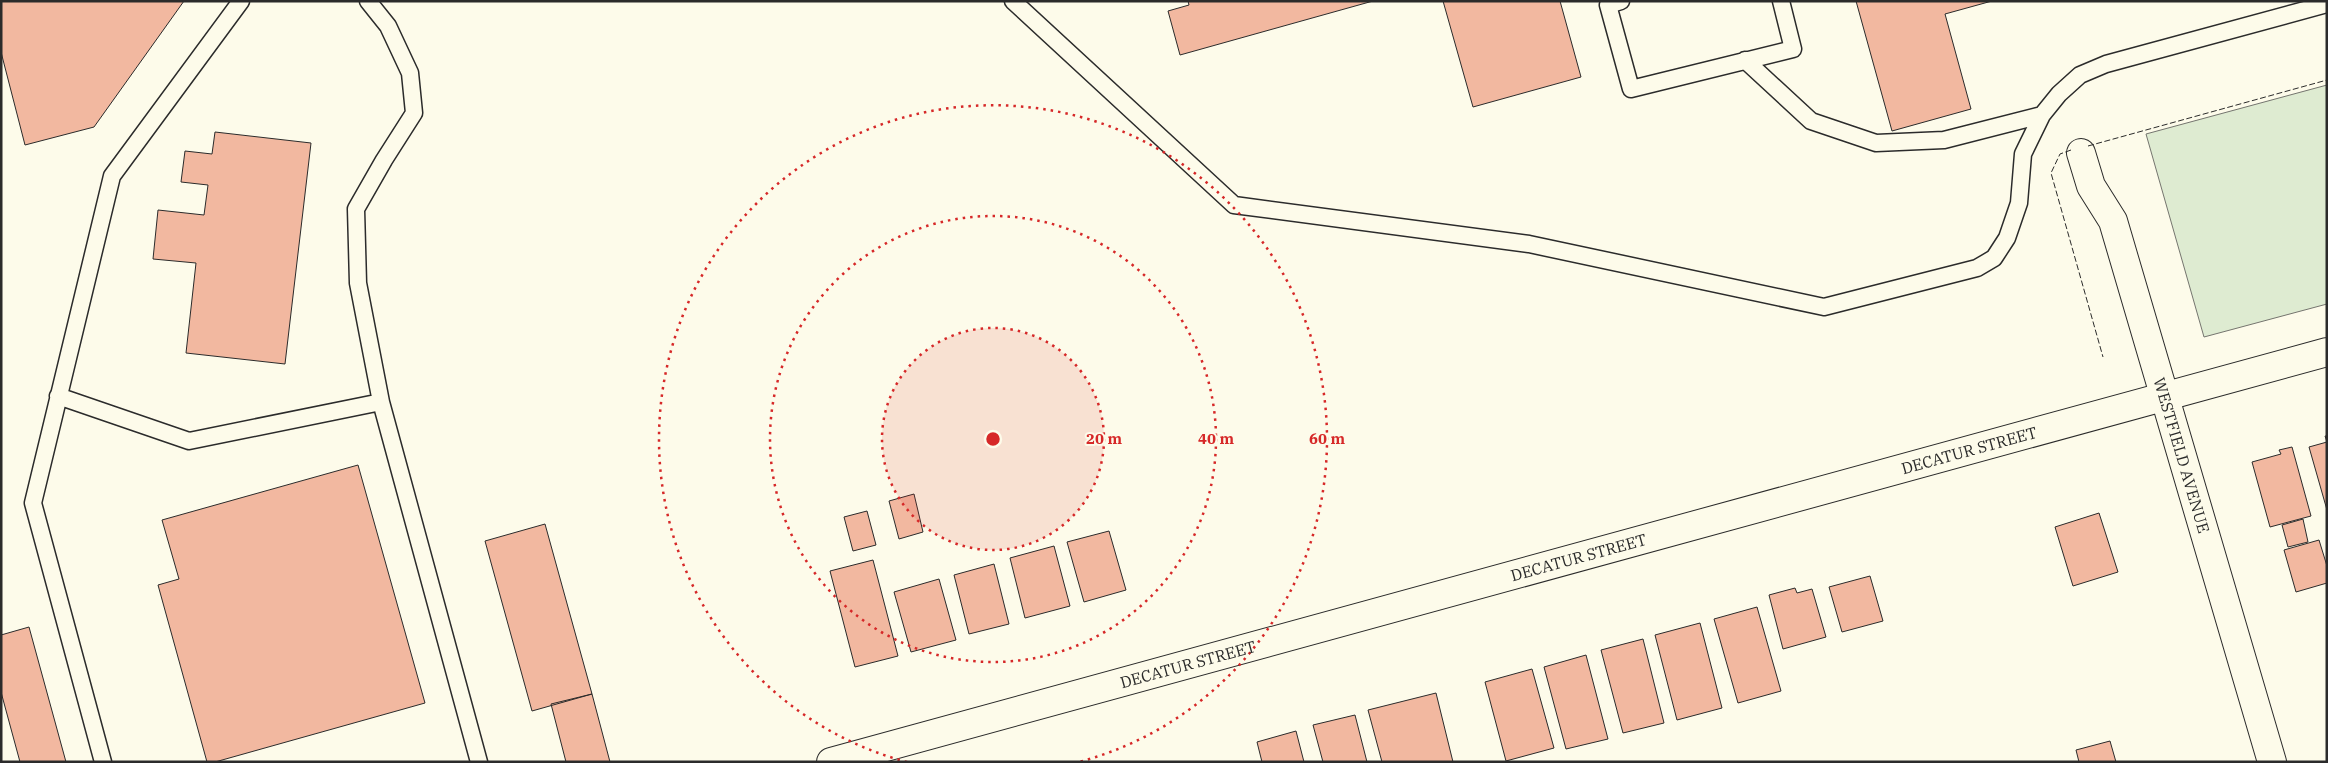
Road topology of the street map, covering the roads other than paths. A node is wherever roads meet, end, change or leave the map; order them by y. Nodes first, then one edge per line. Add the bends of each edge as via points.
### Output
1 (241, 1) edge
2 (368, 1) edge
3 (1014, 1) edge
4 (1621, 1) edge
5 (1781, 1) edge
6 (2327, 4) edge
7 (1745, 60) junction
8 (2042, 115) junction
9 (2081, 152) dead end
10 (2327, 352) edge
11 (58, 396) junction
12 (2165, 396) junction
13 (381, 402) junction
14 (103, 762) edge
15 (479, 762) edge
16 (831, 762) edge
17 (2272, 762) edge

1 - 11 lane via 112,176
2 - 13 lane via 388,26 410,73 414,113 356,209 358,284
3 - 8 lane via 1234,205 1529,244 1824,307 1977,268 1994,258 2007,238 2019,203 2023,154
4 - 7 lane via 1608,5 1631,89
5 - 7 lane via 1793,49
6 - 8 lane via 2106,64 2080,75
7 - 8 lane via 1811,122 1876,143 1944,140
9 - 12 street, WESTFIELD AVENUE via 2090,186 2113,221
10 - 12 street, DECATUR STREET
11 - 13 lane via 189,441
11 - 14 lane via 32,503
12 - 16 street, DECATUR STREET
12 - 17 street, WESTFIELD AVENUE
13 - 15 lane

